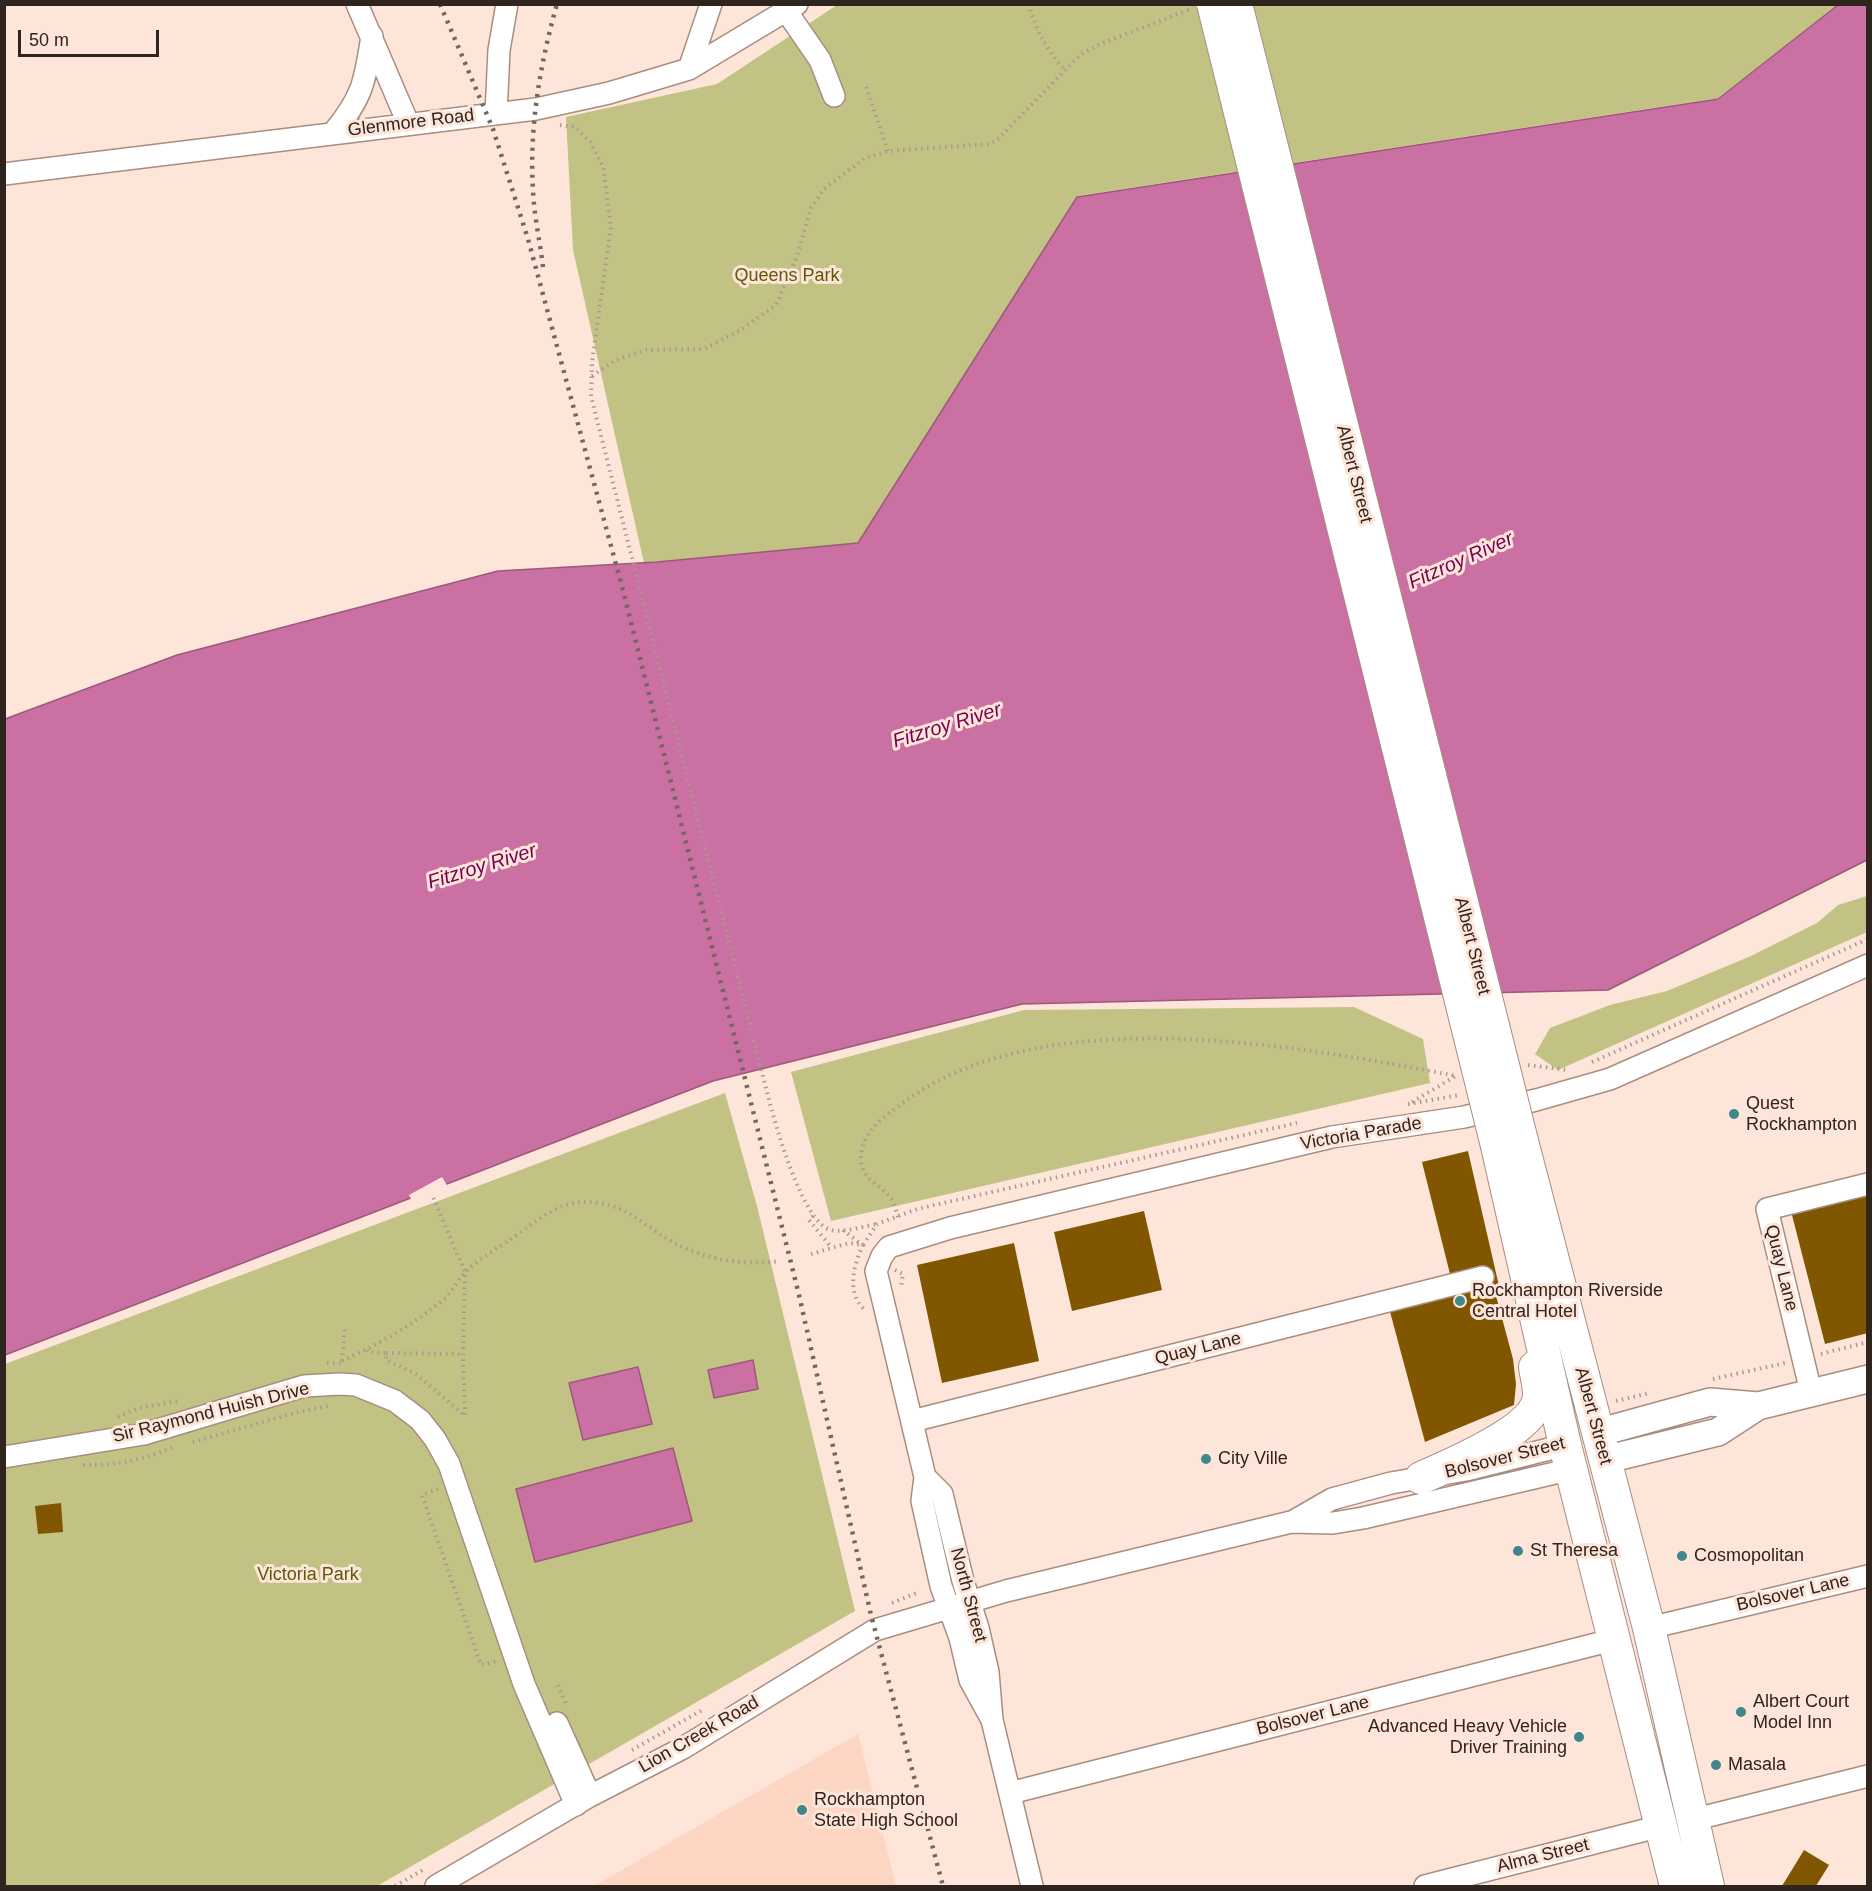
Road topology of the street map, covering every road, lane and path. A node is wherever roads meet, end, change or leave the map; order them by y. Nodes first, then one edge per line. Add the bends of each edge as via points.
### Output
1 (357, 4) edge
2 (507, 4) edge
3 (711, 4) edge
4 (1028, 4) edge
5 (1236, 4) edge
6 (1205, 6) edge
7 (792, 8) edge
8 (372, 35) junction
9 (688, 69) junction
10 (1065, 70) junction
11 (866, 87) dead end
12 (834, 96) dead end
13 (536, 109) junction
14 (496, 114) junction
15 (408, 123) junction
16 (333, 133) junction
17 (888, 152) junction
18 (69, 167) junction
19 (4, 174) edge
20 (4, 186) edge
21 (592, 377) junction
22 (1868, 939) edge
23 (1868, 965) edge
24 (1589, 1063) dead end
25 (1570, 1071) dead end
26 (1551, 1077) dead end
27 (1465, 1094) dead end
28 (1408, 1103) junction
29 (1397, 1105) dead end
30 (1308, 1121) dead end
31 (1509, 1144) junction
32 (1868, 1184) edge
33 (433, 1197) dead end
34 (813, 1216) junction
35 (898, 1217) junction
36 (877, 1224) junction
37 (842, 1230) junction
38 (863, 1245) junction
39 (831, 1247) junction
40 (811, 1254) dead end
41 (780, 1261) dead end
42 (1523, 1270) junction
43 (465, 1272) junction
44 (1483, 1277) dead end
45 (880, 1294) joint
46 (345, 1326) dead end
47 (1868, 1342) edge
48 (367, 1350) junction
49 (386, 1353) junction
50 (463, 1354) junction
51 (1803, 1359) junction
52 (342, 1361) junction
53 (325, 1364) dead end
54 (341, 1369) dead end
55 (1868, 1379) edge
56 (1710, 1380) dead end
57 (1811, 1392) junction
58 (1652, 1393) dead end
59 (185, 1400) dead end
60 (1616, 1401) dead end
61 (339, 1405) dead end
62 (114, 1419) dead end
63 (912, 1421) junction
64 (192, 1442) dead end
65 (180, 1446) dead end
66 (1601, 1446) junction
67 (4, 1457) edge
68 (1568, 1457) junction
69 (75, 1466) dead end
70 (924, 1477) junction
71 (1421, 1478) junction
72 (437, 1479) dead end
73 (1292, 1522) junction
74 (1868, 1576) edge
75 (919, 1592) dead end
76 (969, 1602) junction
77 (884, 1608) dead end
78 (948, 1608) junction
79 (1649, 1628) junction
80 (1616, 1639) junction
81 (502, 1671) dead end
82 (706, 1709) dead end
83 (992, 1720) junction
84 (623, 1755) dead end
85 (1868, 1776) edge
86 (1010, 1793) junction
87 (583, 1801) junction
88 (1692, 1820) junction
89 (1661, 1826) junction
90 (436, 1887) edge
91 (1032, 1887) edge
92 (1425, 1887) edge
93 (1676, 1887) edge
94 (1708, 1887) edge

1 - 8 street
2 - 14 street via 499,50
3 - 9 street
4 - 10 path via 1037,33
5 - 31 highway, Albert Street, bridge
6 - 10 path via 1098,45
6 - 31 highway, Albert Street, bridge
7 - 9 street, Glenmore Road
7 - 12 street
8 - 15 street
8 - 16 street via 359,98
9 - 13 street, Glenmore Road via 609,93
10 - 17 path via 990,144
11 - 17 path
13 - 14 street, Glenmore Road
13 - 21 path via 542,124 575,126 590,142 603,166 611,227
14 - 15 street, Glenmore Road
15 - 16 street, Glenmore Road
16 - 18 street, Glenmore Road
17 - 21 path via 865,158 824,189 811,208 797,256 776,305 704,349 646,350 616,360
18 - 19 street, Glenmore Road
18 - 20 street
21 - 34 path via 591,396 598,427 768,1096
22 - 24 path
23 - 45 street, Victoria Parade via 1610,1078 1536,1100 1464,1117 1332,1137 889,1246 876,1271
25 - 26 path
27 - 28 path
28 - 29 path
28 - 35 path via 1456,1076 1341,1054 1217,1043 1117,1040 1028,1050 972,1065 932,1082 881,1119 867,1135 862,1146 862,1168 867,1178 888,1194
30 - 35 path via 917,1209
31 - 42 highway, Albert Street
31 - 66 highway, Albert Street
32 - 51 street, Quay Lane via 1767,1209
33 - 43 path
34 - 37 path via 828,1229
34 - 39 path via 809,1220
35 - 36 path
36 - 37 path
36 - 38 path
37 - 38 path
38 - 39 path
39 - 40 path
41 - 43 path via 755,1264 716,1257 670,1240 631,1212 581,1201 543,1214
42 - 68 highway, Albert Street
42 - 71 highway via 1540,1396 1512,1432
43 - 48 path via 446,1298 415,1322
43 - 50 path
44 - 63 street, Quay Lane
45 - 63 street, North Street
46 - 52 path
47 - 51 path
48 - 49 path
48 - 52 path
49 - 50 path
49 - 50 path via 386,1359 416,1374 465,1416
51 - 56 path
51 - 57 street, Quay Lane
52 - 53 path
52 - 54 path
55 - 57 main road, Bolsover Street
57 - 66 main road, Bolsover Street via 1758,1406 1710,1402
58 - 60 path
59 - 62 path via 139,1408
61 - 64 path via 294,1413
63 - 70 street, North Street
65 - 69 path via 118,1465
66 - 68 highway, Bolsover Street
66 - 79 highway, Albert Street
67 - 87 street, Sir Raymond Huish Drive via 144,1434 304,1386 356,1385 394,1401 420,1420 449,1464 496,1608 537,1678
68 - 71 street, Bolsover Street
68 - 73 street, Bolsover Street via 1363,1518 1333,1523
68 - 80 highway, Albert Street
70 - 76 street, North Street via 942,1494
70 - 78 street, North Street via 921,1501
71 - 73 street, Bolsover Street via 1332,1499
72 - 81 path via 441,1488 422,1494 481,1665 497,1661
73 - 76 street, Bolsover Street
74 - 79 street, Bolsover Lane
75 - 77 path
76 - 78 street, Lion Creek Road
76 - 83 street, North Street via 988,1672
78 - 83 street, North Street via 970,1680
78 - 87 street, Lion Creek Road via 875,1630 683,1748
79 - 88 highway, Albert Street
80 - 86 street, Bolsover Lane
80 - 89 highway, Albert Street
82 - 84 path
83 - 86 street, North Street
85 - 88 street
86 - 91 street, North Street
87 - 90 street, Lion Creek Road
88 - 94 highway, Albert Street
89 - 92 street, Alma Street
89 - 93 highway, Albert Street

